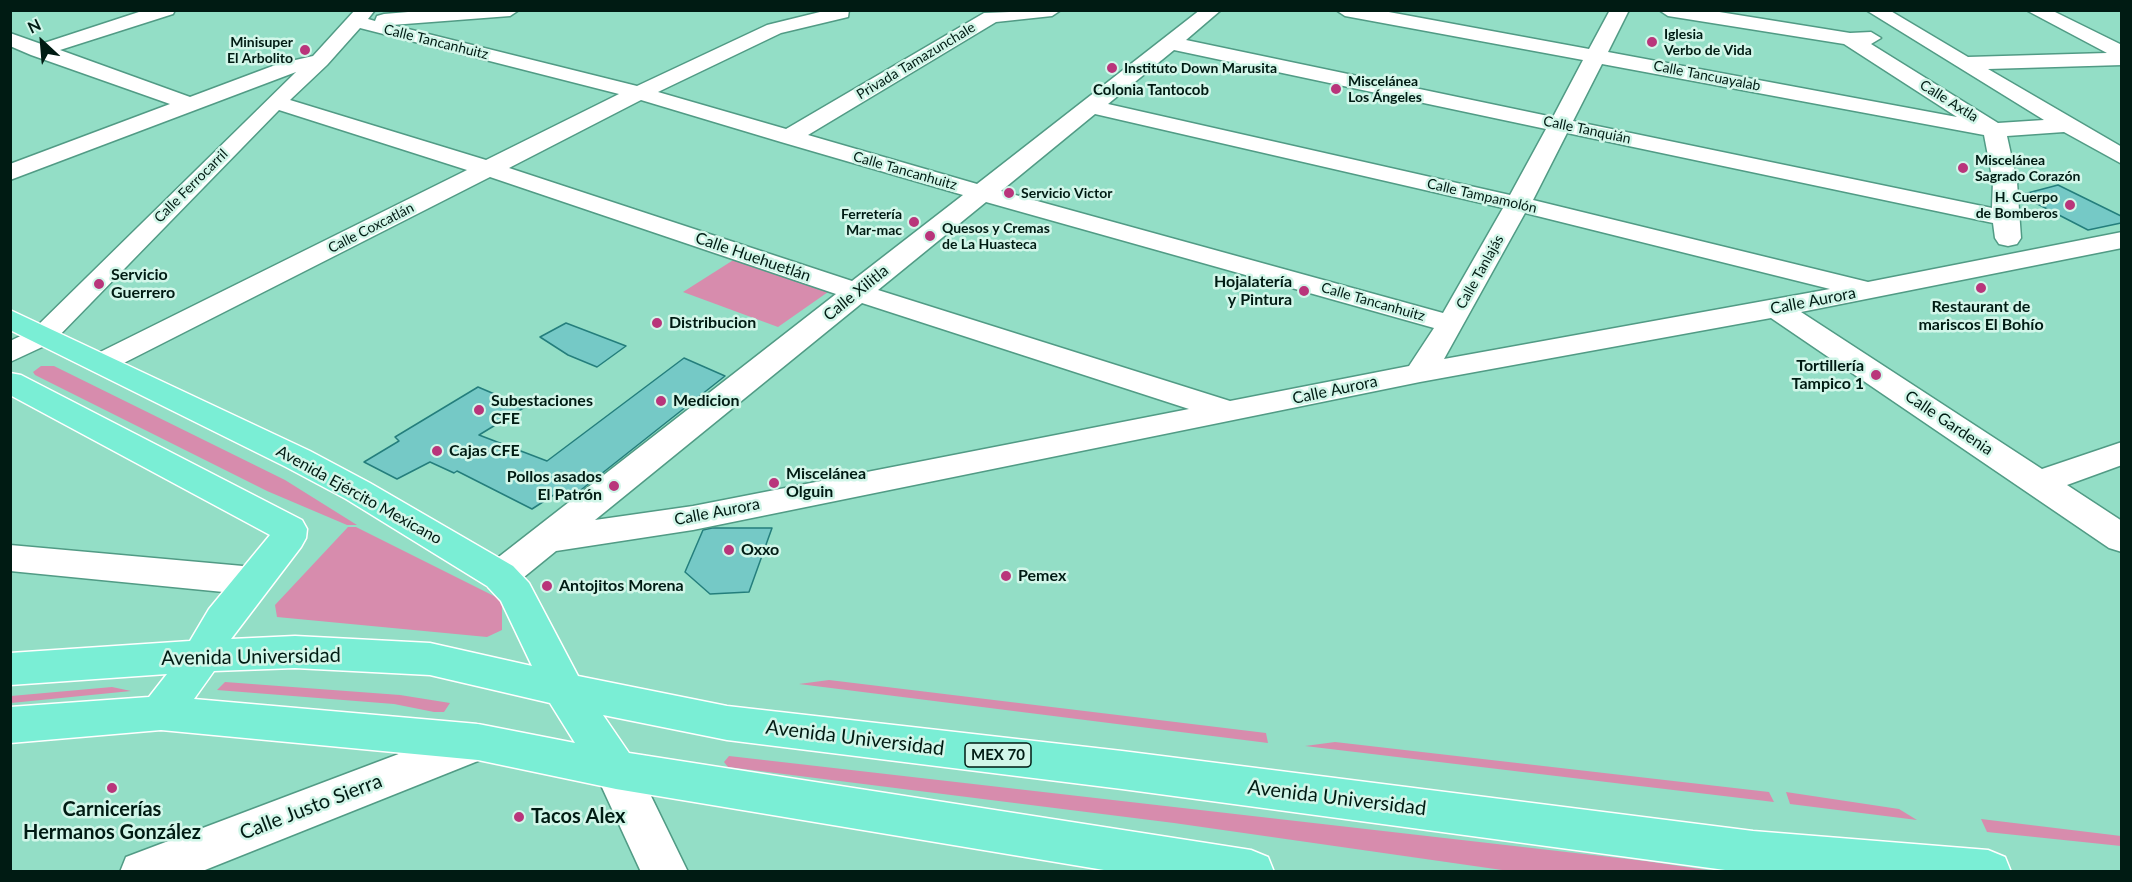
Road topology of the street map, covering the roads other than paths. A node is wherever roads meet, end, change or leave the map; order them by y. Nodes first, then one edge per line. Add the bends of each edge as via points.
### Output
1 (166, 10) edge
2 (510, 10) edge
3 (1052, 10) edge
4 (1212, 10) edge
5 (1345, 10) edge
6 (1620, 10) edge
7 (1668, 10) edge
8 (1875, 10) edge
9 (2035, 10) edge
10 (841, 13) dead end
11 (361, 16) edge
12 (1919, 36) junction
13 (10, 39) edge
14 (1850, 39) junction
15 (1170, 43) junction
16 (45, 49) junction
17 (2121, 53) edge
18 (1596, 56) junction
19 (2121, 59) edge
20 (10, 60) edge
21 (320, 61) junction
22 (1966, 63) junction
23 (639, 93) junction
24 (275, 102) junction
25 (189, 104) junction
26 (1094, 106) junction
27 (1560, 124) junction
28 (2069, 124) junction
29 (1994, 130) junction
30 (789, 137) junction
31 (2121, 157) edge
32 (489, 169) junction
33 (10, 173) edge
34 (981, 193) junction
35 (1518, 204) junction
36 (2005, 218) junction
37 (2121, 240) edge
38 (2013, 261) junction
39 (1869, 290) junction
40 (857, 292) junction
41 (1776, 308) junction
42 (10, 320) edge
43 (1451, 324) junction
44 (43, 336) junction
45 (10, 353) edge
46 (103, 362) junction
47 (1420, 373) junction
48 (10, 382) edge
49 (1230, 411) junction
50 (2121, 453) edge
51 (2039, 483) junction
52 (549, 539) junction
53 (2121, 539) edge
54 (10, 558) edge
55 (500, 576) junction
56 (254, 581) junction
57 (201, 657) junction
58 (10, 669) edge
59 (564, 690) junction
60 (161, 714) junction
61 (10, 725) edge
62 (478, 742) junction
63 (616, 770) junction
64 (1763, 862) edge
65 (1237, 870) edge
66 (143, 872) edge
67 (665, 872) edge
68 (1988, 872) edge

1 - 16 street
2 - 11 street
3 - 30 street, Privada Tamazunchale via 991,17
4 - 15 street, Calle Xilitla
5 - 18 street, Calle Tancuayalab
6 - 18 street, Calle Tanlajás
7 - 14 street
8 - 12 street
9 - 17 street
10 - 23 street, Calle Coxcatlán via 774,29
11 - 21 street, Calle Ferrocarril
11 - 23 street, Calle Tancanhuitz
12 - 14 street
12 - 22 street
13 - 16 street
14 - 29 street, Calle Axtla
15 - 26 street, Calle Xilitla
15 - 27 street, Calle Tanquián
16 - 20 street
16 - 25 street
18 - 27 street, Calle Tanlajás
18 - 29 street, Calle Tancuayalab
19 - 22 street
21 - 24 street, Calle Ferrocarril
21 - 25 street via 285,68
22 - 28 street
23 - 30 street, Calle Tancanhuitz
23 - 32 street, Calle Coxcatlán
24 - 32 street, Calle Huehuetlán
24 - 44 street, Calle Ferrocarril
25 - 33 street
26 - 34 street, Calle Xilitla
26 - 35 street, Calle Tampamolón
27 - 35 street, Calle Tanlajás
27 - 36 street, Calle Tanquián
28 - 29 street, Calle Tancuayalab
28 - 31 street
29 - 36 street, Calle Axtla via 2005,182
30 - 34 street, Calle Tancanhuitz
32 - 40 street, Calle Huehuetlán
32 - 46 street, Calle Coxcatlán
34 - 40 street, Calle Xilitla
34 - 43 street, Calle Tancanhuitz
35 - 39 street, Calle Tampamolón
35 - 43 street, Calle Tanlajás
36 - 38 street, Calle Axtla
37 - 38 street, Calle Aurora
38 - 39 street, Calle Aurora
39 - 41 street, Calle Aurora
40 - 49 street, Calle Huehuetlán
40 - 52 street, Calle Xilitla
41 - 47 street, Calle Aurora
41 - 51 street, Calle Gardenia
42 - 44 main road, Avenida Ejército Mexicano
43 - 47 street, Calle Tanlajás
44 - 45 street, Calle Ferrocarril
44 - 46 main road, Avenida Ejército Mexicano
46 - 55 main road, Avenida Ejército Mexicano via 338,480
47 - 49 street, Calle Aurora
48 - 56 main road via 289,529 288,538
49 - 52 street, Calle Aurora via 693,518
50 - 51 street
51 - 53 street, Calle Gardenia
52 - 55 street, Calle Xilitla
54 - 56 street
55 - 59 main road, Avenida Ejército Mexicano via 516,593
56 - 57 main road via 223,619
57 - 58 main road, Avenida Universidad / MEX 70
57 - 59 main road, Avenida Universidad / MEX 70 via 295,652 430,659
57 - 60 main road
59 - 63 main road, Avenida Ejército Mexicano
59 - 64 main road, Avenida Universidad / MEX 70 via 728,723 1110,768
60 - 61 main road
60 - 62 main road
62 - 63 main road
62 - 66 street, Calle Justo Sierra
63 - 65 main road
63 - 67 street
64 - 68 main road, Avenida Universidad / MEX 70

